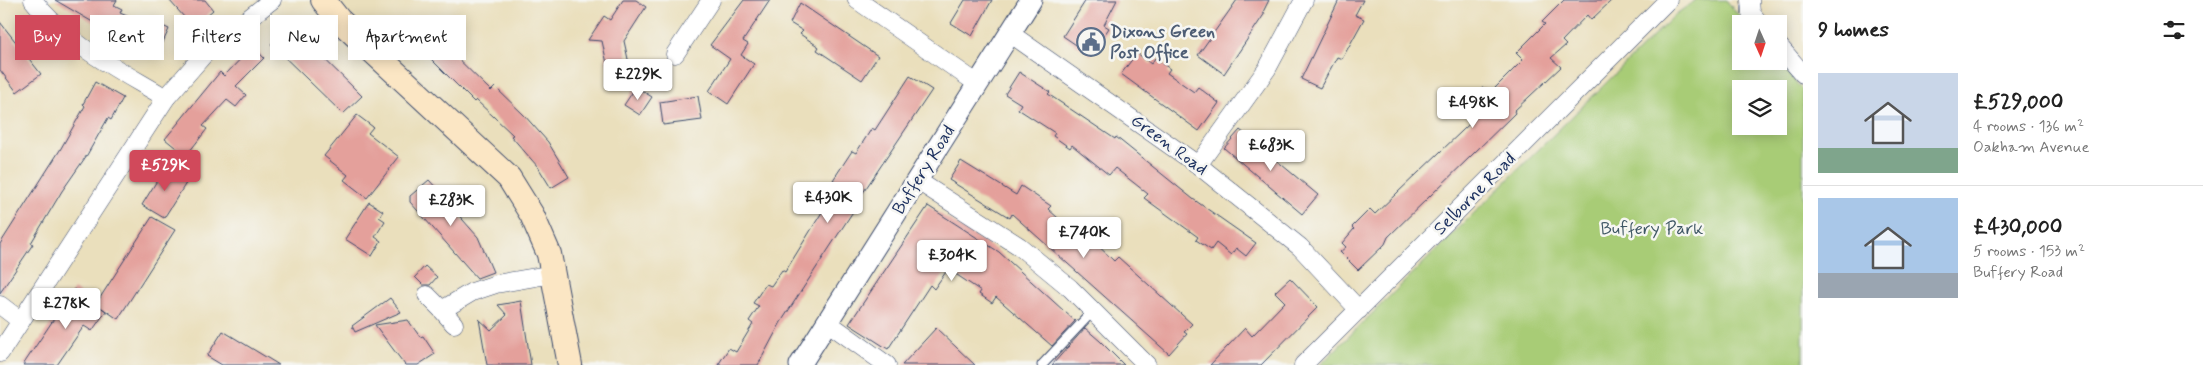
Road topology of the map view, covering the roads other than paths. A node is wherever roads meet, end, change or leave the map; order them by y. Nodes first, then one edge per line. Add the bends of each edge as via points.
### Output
1 (33, 0) edge
2 (272, 0) edge
3 (323, 0) edge
4 (711, 0) edge
5 (857, 0) edge
6 (1031, 0) edge
7 (1304, 0) edge
8 (1668, 0) edge
9 (1750, 0) edge
10 (1753, 15) edge
11 (1011, 34) junction
12 (675, 54) dead end
13 (1788, 56) edge
14 (1803, 74) edge
15 (978, 84) junction
16 (166, 98) junction
17 (1198, 165) junction
18 (918, 181) junction
19 (553, 274) junction
20 (426, 296) dead end
21 (0, 305) edge
22 (442, 310) junction
23 (1359, 310) junction
24 (1093, 311) junction
25 (21, 321) junction
26 (827, 322) junction
27 (454, 324) dead end
28 (0, 353) edge
29 (570, 365) edge
30 (800, 365) edge
31 (888, 365) edge
32 (1042, 365) edge
33 (1147, 365) edge
34 (1303, 365) edge

1 - 16 street via 57,28 81,47
2 - 16 street via 207,50
3 - 19 main road via 339,20 509,178 532,215 549,254
4 - 12 street
5 - 15 street
6 - 11 street, Buffery Road
7 - 17 street via 1267,69
8 - 23 street, Selborne Road
9 - 10 street
11 - 15 street, Buffery Road
11 - 17 street, Green Road
13 - 14 street
15 - 18 street, Buffery Road
16 - 25 street
17 - 23 street, Green Road via 1300,247
18 - 24 street via 1019,246
18 - 26 street, Buffery Road
19 - 22 street via 496,284 472,292
19 - 29 main road
20 - 22 street
21 - 25 street
22 - 27 street
23 - 34 street, Selborne Road
24 - 32 lane
24 - 33 street
25 - 28 street
26 - 30 street, Buffery Road
26 - 31 street

